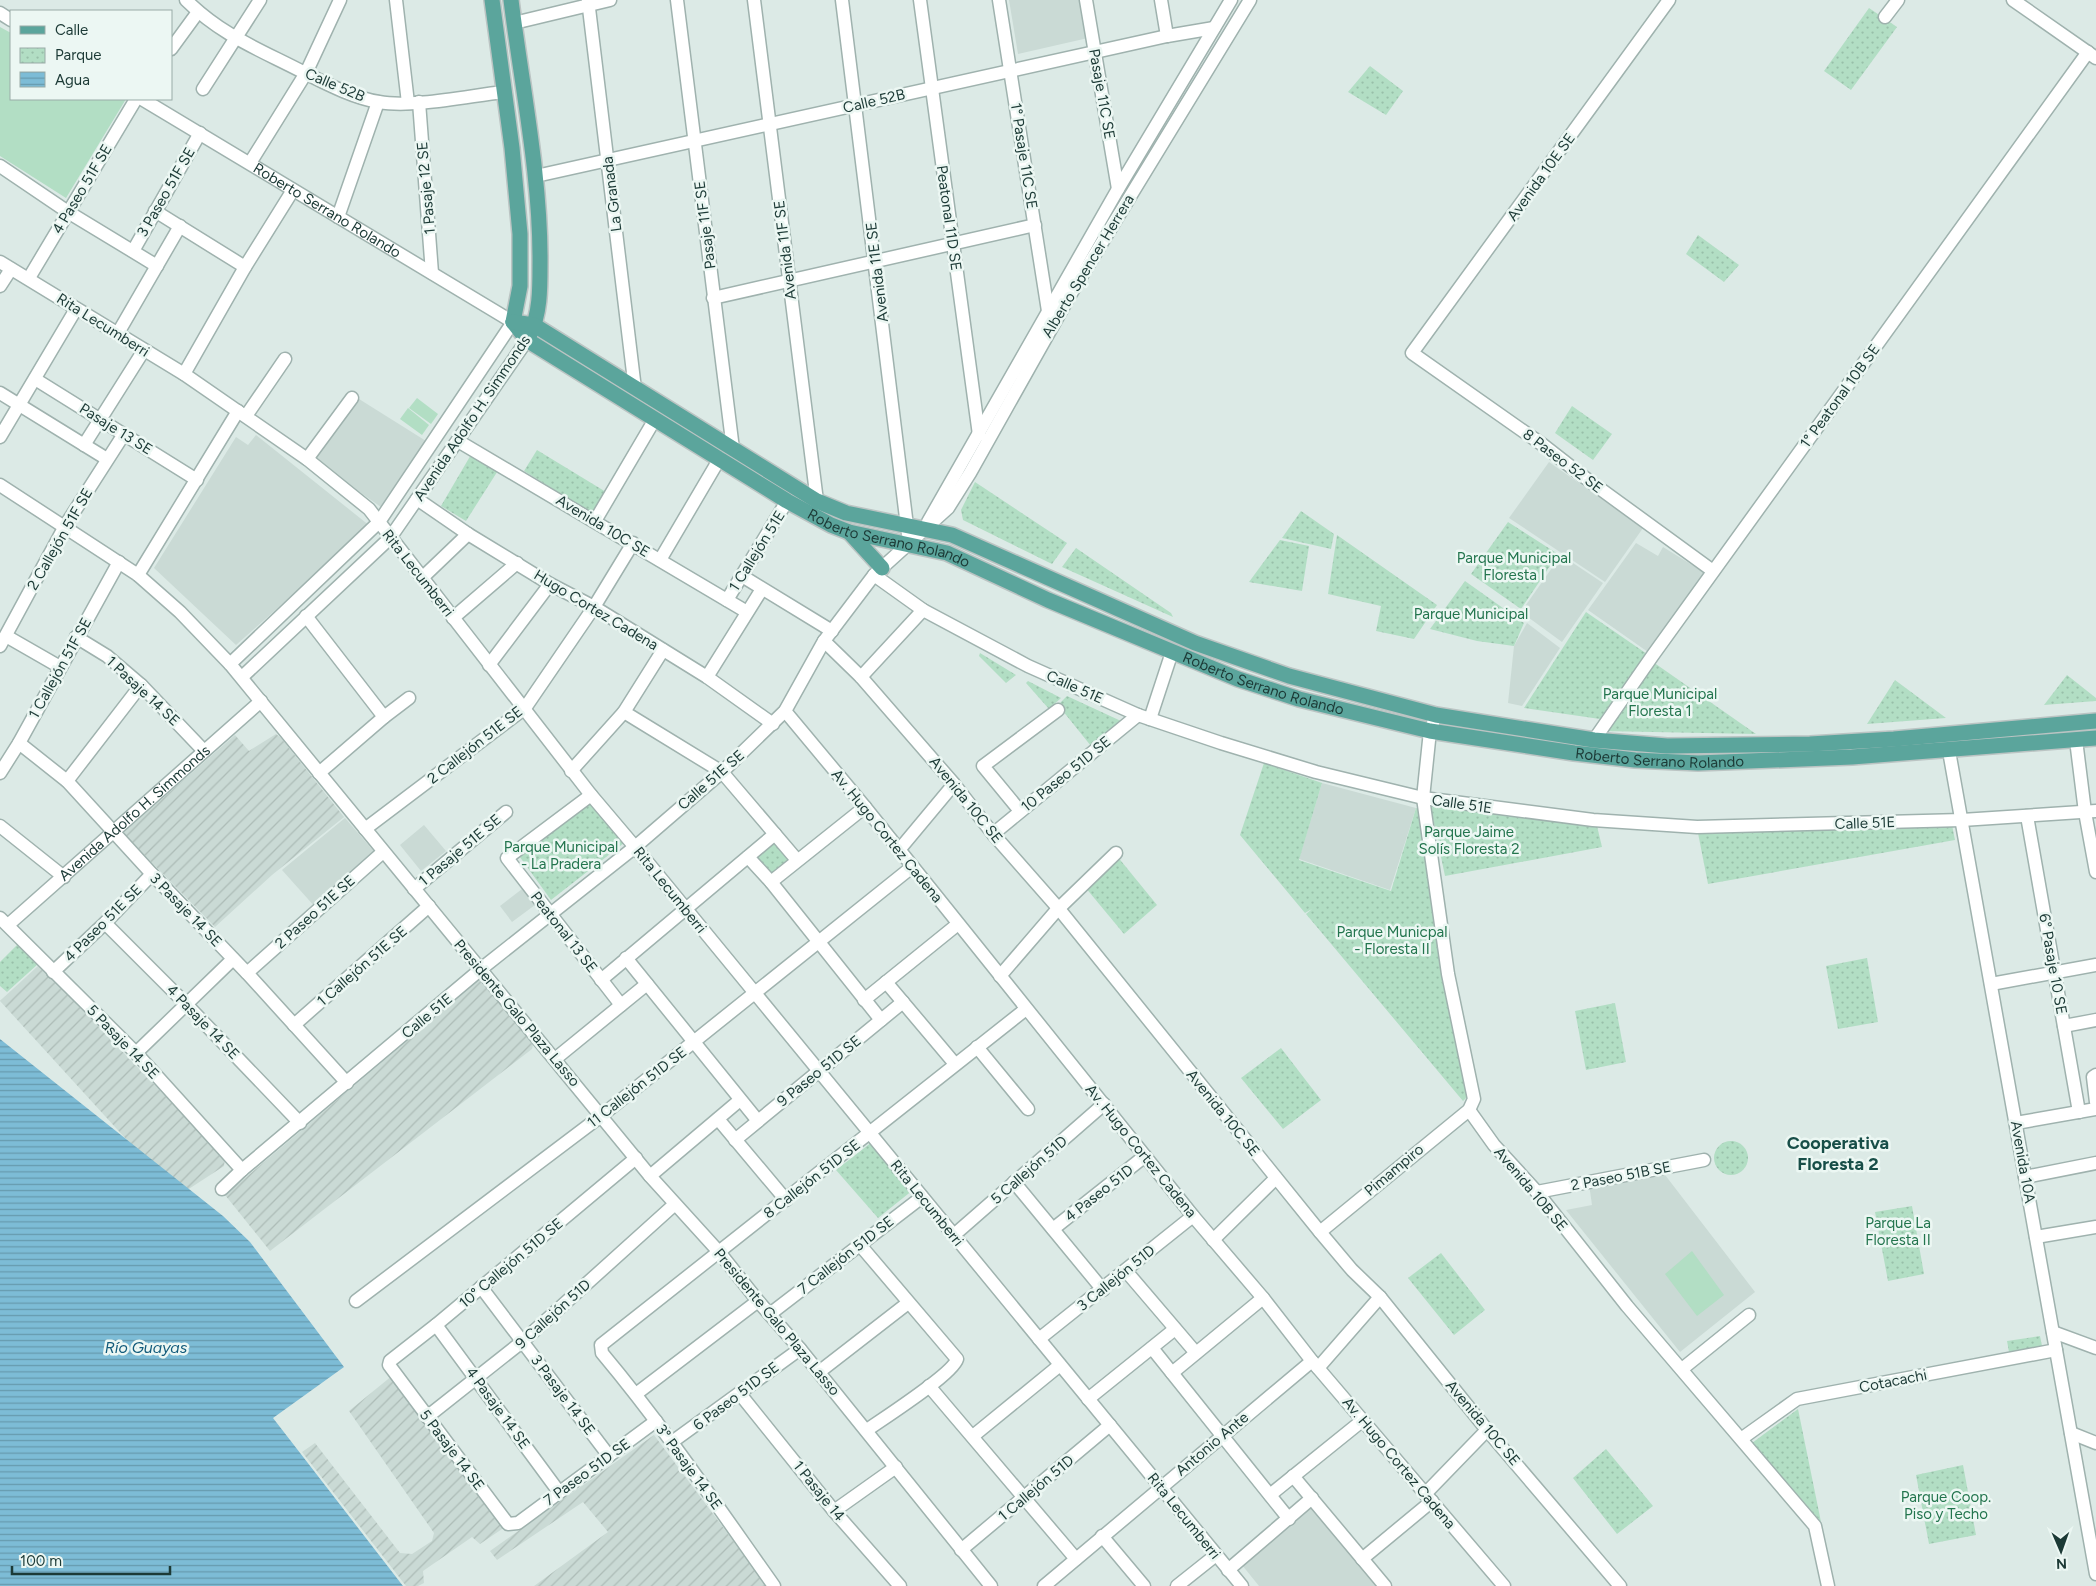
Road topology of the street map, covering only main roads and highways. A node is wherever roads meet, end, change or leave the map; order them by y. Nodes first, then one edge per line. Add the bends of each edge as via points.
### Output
1 (492, 0) edge
2 (511, 0) edge
3 (513, 322) junction
4 (534, 325) junction
5 (527, 340) junction
6 (849, 532) junction
7 (878, 571) road end
8 (2096, 721) edge
9 (2096, 738) edge

1 - 3 main road, Avenida Adolfo H. Simmonds via 520,234 520,286
2 - 4 main road, Avenida Adolfo H. Simmonds via 536,176 540,277
3 - 4 main road, Roberto Serrano Rolando
3 - 5 main road, Roberto Serrano Rolando
4 - 5 main road, Avenida Adolfo H. Simmonds
4 - 8 main road, Roberto Serrano Rolando via 817,501 846,513 952,535 1186,640 1236,659 1436,715 1594,740 1667,746 1810,744
5 - 6 main road, Roberto Serrano Rolando via 788,501 831,526
6 - 7 main road
6 - 9 main road, Roberto Serrano Rolando via 947,553 1048,600 1238,679 1300,699 1430,731 1574,753 1673,762 1844,758

